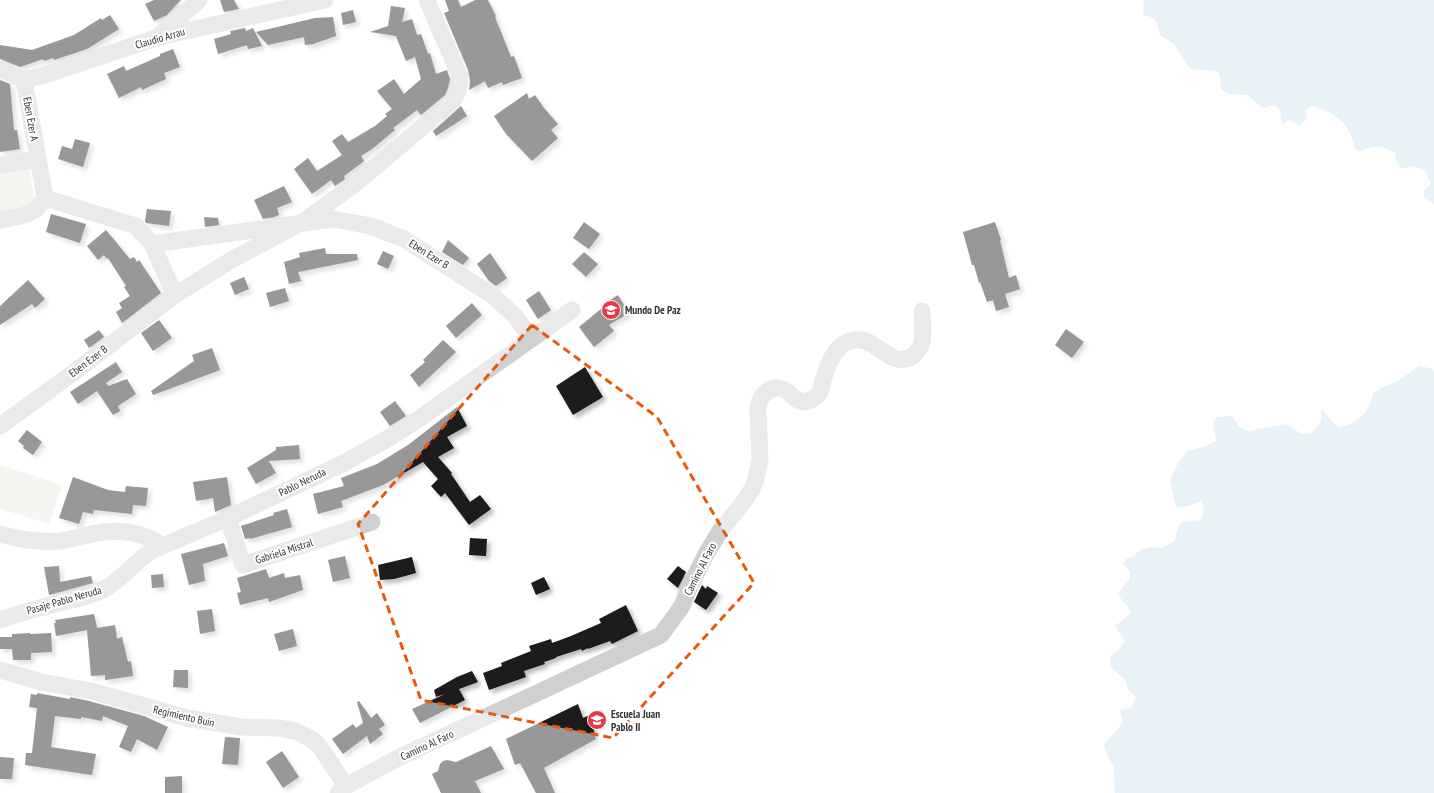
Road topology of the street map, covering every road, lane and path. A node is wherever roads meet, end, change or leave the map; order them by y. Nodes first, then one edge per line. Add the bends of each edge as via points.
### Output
1 (199, 0) edge
2 (325, 0) edge
3 (427, 0) edge
4 (159, 37) junction
5 (0, 69) edge
6 (24, 80) junction
7 (38, 159) junction
8 (0, 165) edge
9 (45, 198) junction
10 (0, 220) edge
11 (303, 222) junction
12 (152, 244) junction
13 (175, 295) junction
14 (572, 310) dead end
15 (922, 311) dead end
16 (532, 339) junction
17 (0, 426) edge
18 (228, 518) junction
19 (372, 522) dead end
20 (0, 534) edge
21 (162, 546) junction
22 (0, 620) edge
23 (0, 670) edge
24 (342, 790) edge

1 - 4 street
2 - 4 street, Claudio Arrau
3 - 11 street, Eben Ezer B via 459,74 459,91 452,102 356,183
4 - 6 street, Claudio Arrau
5 - 6 street
6 - 7 street, Eben Ezer A
7 - 8 street
7 - 9 street, Eben Ezer A
9 - 10 street via 30,214
9 - 12 street via 136,226
11 - 12 street, Eben Ezer B
11 - 13 street, Eben Ezer B via 233,259
11 - 16 street, Eben Ezer B via 333,218 371,226 404,238 492,295 515,316
12 - 13 street
13 - 17 street, Eben Ezer B
14 - 16 street, Pablo Neruda
15 - 24 street, Camino Al Faro via 922,343 911,357 894,358 869,343 850,341 833,354 821,390 813,399 798,400 778,388 765,392 758,403 760,459 752,489 720,531 706,554 682,606 661,635 398,758
16 - 18 street, Pablo Neruda via 392,436 344,463
18 - 19 street, Gabriela Mistral via 243,565
18 - 21 street, Pablo Neruda
20 - 21 street via 15,539 49,542 98,533 123,532 144,536
21 - 22 street, Pasaje Pablo Neruda via 141,558 119,580 106,588
23 - 24 street, Regimiento Buin via 41,682 91,691 187,718 241,727 296,731 320,747

